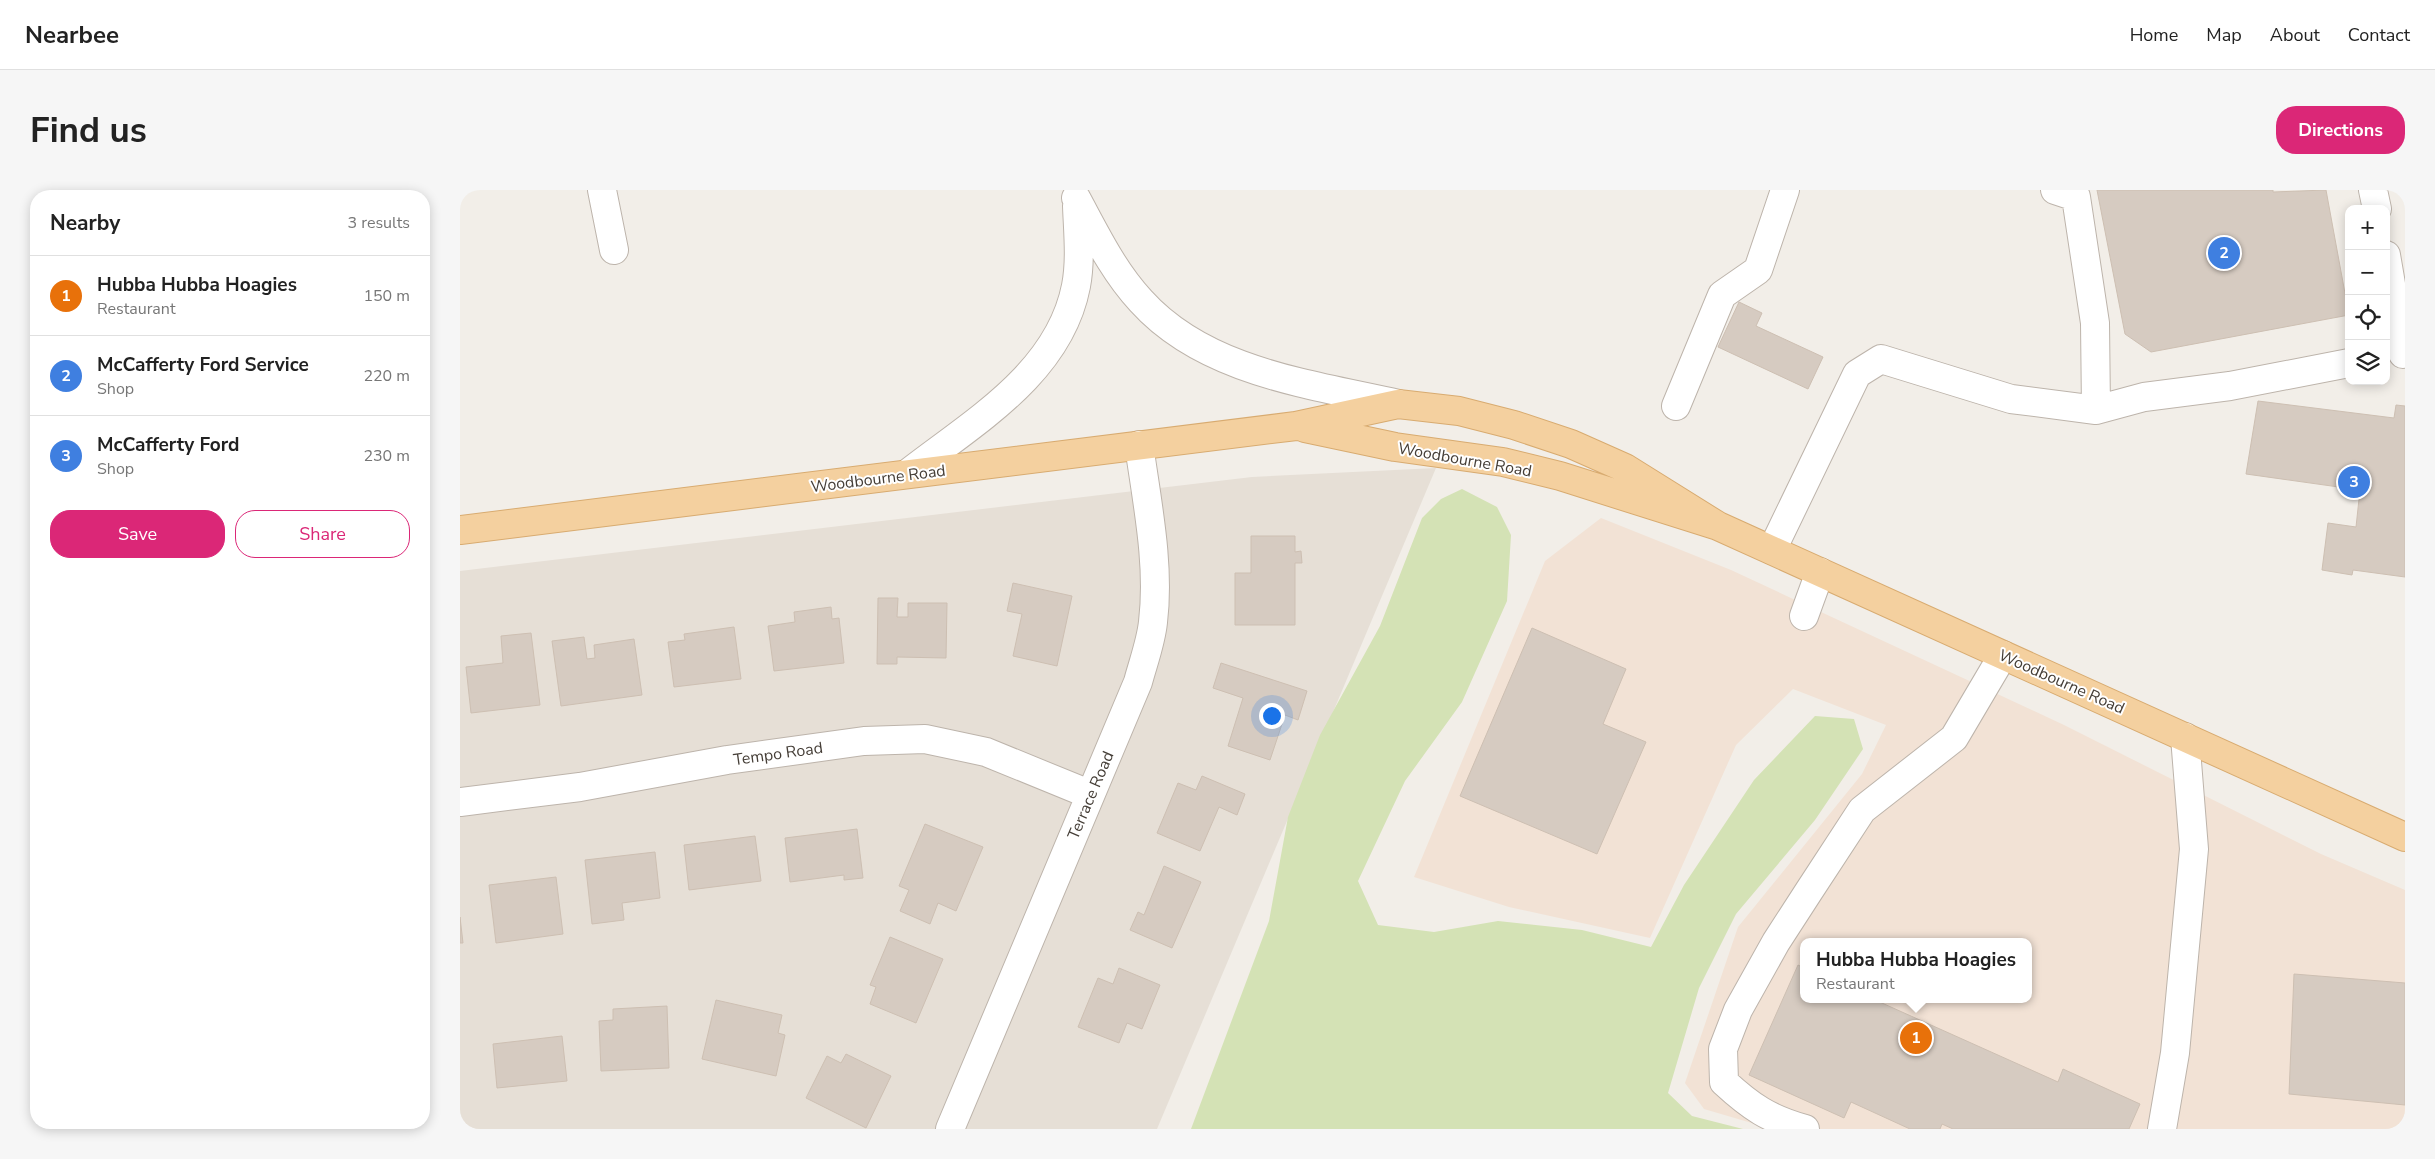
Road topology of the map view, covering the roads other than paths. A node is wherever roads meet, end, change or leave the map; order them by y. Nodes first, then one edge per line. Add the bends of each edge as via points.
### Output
1 (602, 190) edge
2 (1785, 190) edge
3 (2373, 190) edge
4 (2068, 192) edge
5 (1076, 194) edge
6 (2376, 205) edge
7 (614, 250) dead end
8 (2390, 289) edge
9 (2398, 355) edge
10 (2345, 364) edge
11 (1398, 404) junction
12 (1676, 406) dead end
13 (2096, 410) junction
14 (1296, 426) junction
15 (1139, 445) junction
16 (907, 474) junction
17 (1718, 526) junction
18 (460, 530) edge
19 (1772, 550) junction
20 (1820, 572) junction
21 (1804, 616) dead end
22 (2003, 654) junction
23 (2185, 737) junction
24 (1090, 794) junction
25 (460, 802) edge
26 (2405, 837) edge
27 (950, 1129) edge
28 (1805, 1129) edge
29 (2162, 1129) edge

1 - 7 street
2 - 12 street via 1758,270 1722,295
3 - 6 street
4 - 13 street via 2095,323
5 - 11 street via 1100,243 1141,301 1168,325 1197,344 1267,374
5 - 16 street via 1076,286 1069,313 1057,337 1042,360 1004,398
8 - 9 street
10 - 13 street via 2230,386 2144,397
11 - 14 main road, Woodbourne Road
11 - 17 main road, Woodbourne Road via 1459,411 1572,444 1625,468
13 - 19 street via 2011,399 1881,359 1857,374
14 - 15 main road, Woodbourne Road
14 - 17 main road, Woodbourne Road via 1395,447 1503,462 1560,476
15 - 16 main road, Woodbourne Road
15 - 24 street, Terrace Road via 1154,559 1153,623 1138,682
16 - 18 main road, Woodbourne Road
17 - 19 main road, Woodbourne Road
19 - 20 main road, Woodbourne Road
20 - 21 street
20 - 22 main road, Woodbourne Road
22 - 23 main road, Woodbourne Road
22 - 28 street via 1954,738 1862,810 1776,942 1738,1010 1723,1049 1724,1082 1750,1106
23 - 26 main road, Woodbourne Road
23 - 29 street via 2194,849 2175,1053
24 - 25 street, Tempo Road via 986,752 925,739 864,741
24 - 27 street, Terrace Road

